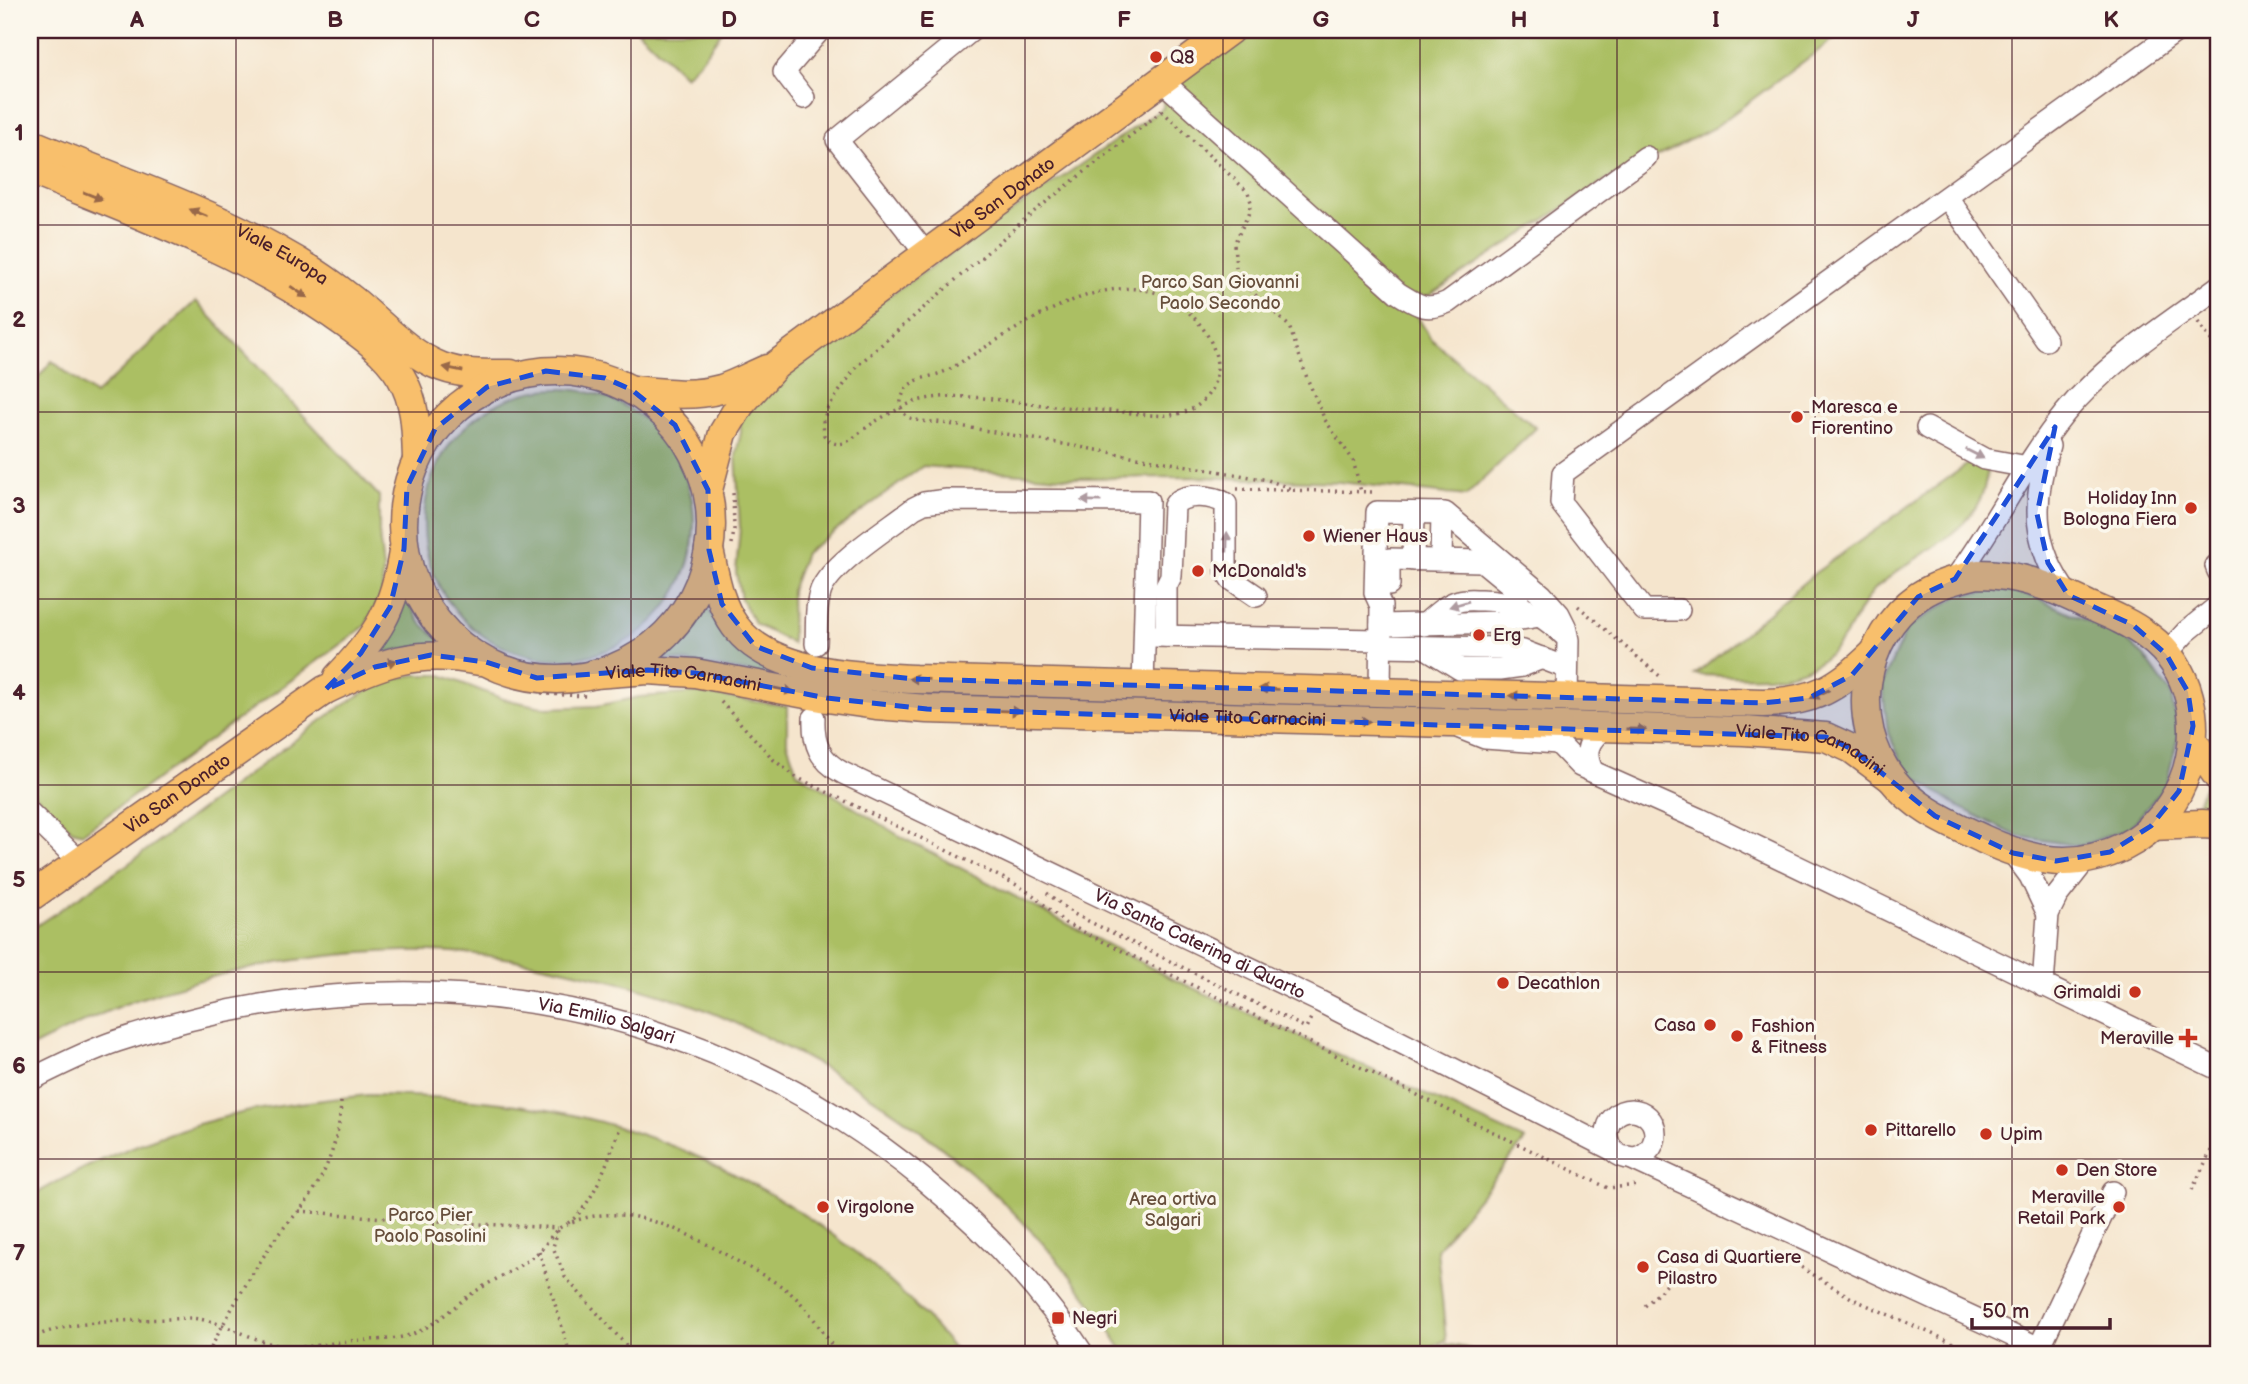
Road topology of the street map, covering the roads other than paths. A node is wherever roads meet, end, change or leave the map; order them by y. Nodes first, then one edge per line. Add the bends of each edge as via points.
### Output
1 (820, 30) edge
2 (972, 30) edge
3 (1230, 30) edge
4 (2178, 30) edge
5 (1156, 95) junction
6 (804, 98) dead end
7 (30, 144) edge
8 (1646, 157) dead end
9 (30, 170) edge
10 (1947, 197) junction
11 (926, 254) junction
12 (2218, 287) edge
13 (2046, 340) dead end
14 (776, 365) junction
15 (520, 375) junction
16 (632, 390) junction
17 (2055, 427) junction
18 (1927, 428) dead end
19 (417, 459) junction
20 (2028, 467) junction
21 (708, 490) junction
22 (1414, 513) junction
23 (1442, 513) junction
24 (404, 549) junction
25 (709, 550) junction
26 (1413, 560) junction
27 (1441, 560) junction
28 (1955, 579) junction
29 (2068, 595) junction
30 (1256, 596) dead end
31 (1514, 604) junction
32 (2218, 606) edge
33 (1679, 610) dead end
34 (1540, 616) junction
35 (1424, 625) junction
36 (1381, 630) junction
37 (1144, 636) junction
38 (1166, 636) junction
39 (1568, 639) junction
40 (816, 644) dead end
41 (1874, 653) junction
42 (2166, 654) junction
43 (486, 662) junction
44 (1567, 668) junction
45 (595, 674) junction
46 (1143, 686) junction
47 (325, 691) junction
48 (1380, 693) junction
49 (1567, 698) junction
50 (814, 718) dead end
51 (1452, 724) junction
52 (1604, 728) junction
53 (2193, 741) junction
54 (1592, 770) junction
55 (2218, 777) edge
56 (1891, 778) junction
57 (30, 813) edge
58 (2218, 825) edge
59 (2151, 827) junction
60 (2013, 853) junction
61 (2086, 859) junction
62 (80, 862) junction
63 (30, 897) edge
64 (2048, 914) junction
65 (2043, 986) junction
66 (2218, 1069) edge
67 (30, 1080) edge
68 (2113, 1192) dead end
69 (2045, 1351) edge
70 (1083, 1354) edge

1 - 6 street via 784,72
2 - 11 street via 837,140
3 - 5 main road, Via San Donato
4 - 10 street
5 - 8 street via 1398,293 1419,306 1433,308 1448,302
5 - 11 main road, Via San Donato
15 -> 7 main road, Viale Europa via 476,374 420,357 351,299 275,248
9 -> 19 main road, Viale Europa via 242,259 340,320 400,376 413,406
10 - 13 street
10 - 33 street via 1563,473 1561,503 1644,610
11 - 14 main road, Via San Donato
12 - 17 street via 2113,365
14 - 16 main road, Via San Donato via 710,391
14 - 21 main road, Via San Donato via 740,405 723,433
15 - 16 main road via 578,372
15 - 19 main road via 487,387 457,407 435,429
16 - 21 main road via 674,425 689,445
17 - 20 street
17 - 29 street via 2039,486 2037,514 2048,563
18 -> 20 street via 1984,459
19 - 24 main road via 402,516
20 - 28 street
21 - 25 main road
22 - 23 street
22 - 26 street
22 - 36 street via 1377,512 1375,593
23 - 27 street
23 - 39 street via 1542,595 1559,614
24 - 43 main road via 422,601 438,624
24 - 47 main road, Via San Donato via 390,607 377,632
25 - 45 main road via 692,598 668,631 645,652
46 -> 25 main road, Viale Tito Carnacini via 887,678 812,668 777,658 755,646 733,623 722,604
26 - 27 street
26 - 36 street via 1389,559 1389,594
27 - 31 street via 1482,561 1516,589
28 - 29 main road via 2000,574 2026,578
28 - 41 main road via 1909,604
29 - 42 main road via 2133,625
30 -> 38 street via 1226,571 1226,504 1216,498 1177,500 1171,576 1166,586
31 - 34 street
31 -> 35 street via 1460,600
32 - 42 street
34 - 35 street
34 - 39 street
35 - 36 street
36 - 38 street
36 - 44 street via 1424,647 1460,669 1500,669 1542,658
36 - 48 street
37 - 38 street
37 -> 40 street via 1148,501 936,500 914,508 831,573 817,603
37 - 46 street
39 - 44 street
41 -> 49 main road, Viale Tito Carnacini via 1833,688 1785,703
41 - 56 main road via 1866,678 1866,722
42 - 53 main road via 2188,692
43 - 45 main road via 537,678
47 -> 43 main road, Via San Donato via 403,658 457,656
44 - 49 street
45 -> 51 main road, Viale Tito Carnacini via 695,673 827,698 927,709
48 -> 46 main road, Viale Tito Carnacini
47 - 62 main road, Via San Donato
49 -> 48 main road, Viale Tito Carnacini
50 - 69 street, Via Santa Caterina di Quarto via 817,749 831,767 1319,1001 1621,1154
51 - 52 main road, Viale Tito Carnacini
51 - 54 street via 1486,738 1558,743 1580,766
52 - 54 street via 1591,738 1587,751
52 -> 56 main road, Viale Tito Carnacini via 1826,737 1852,749
53 - 55 main road
53 - 59 main road via 2179,791
54 - 65 street
56 - 60 main road via 1935,816
57 - 62 street
58 - 59 main road
59 - 61 main road via 2126,845
60 - 61 main road via 2056,862
60 - 64 street
61 - 64 street
62 - 63 main road, Via San Donato
64 - 65 street
65 - 66 street
67 - 70 street, Via Emilio Salgari via 114,1041 168,1026 257,1004 342,994 472,994 626,1022 760,1074 874,1140 1000,1250
68 - 69 street

